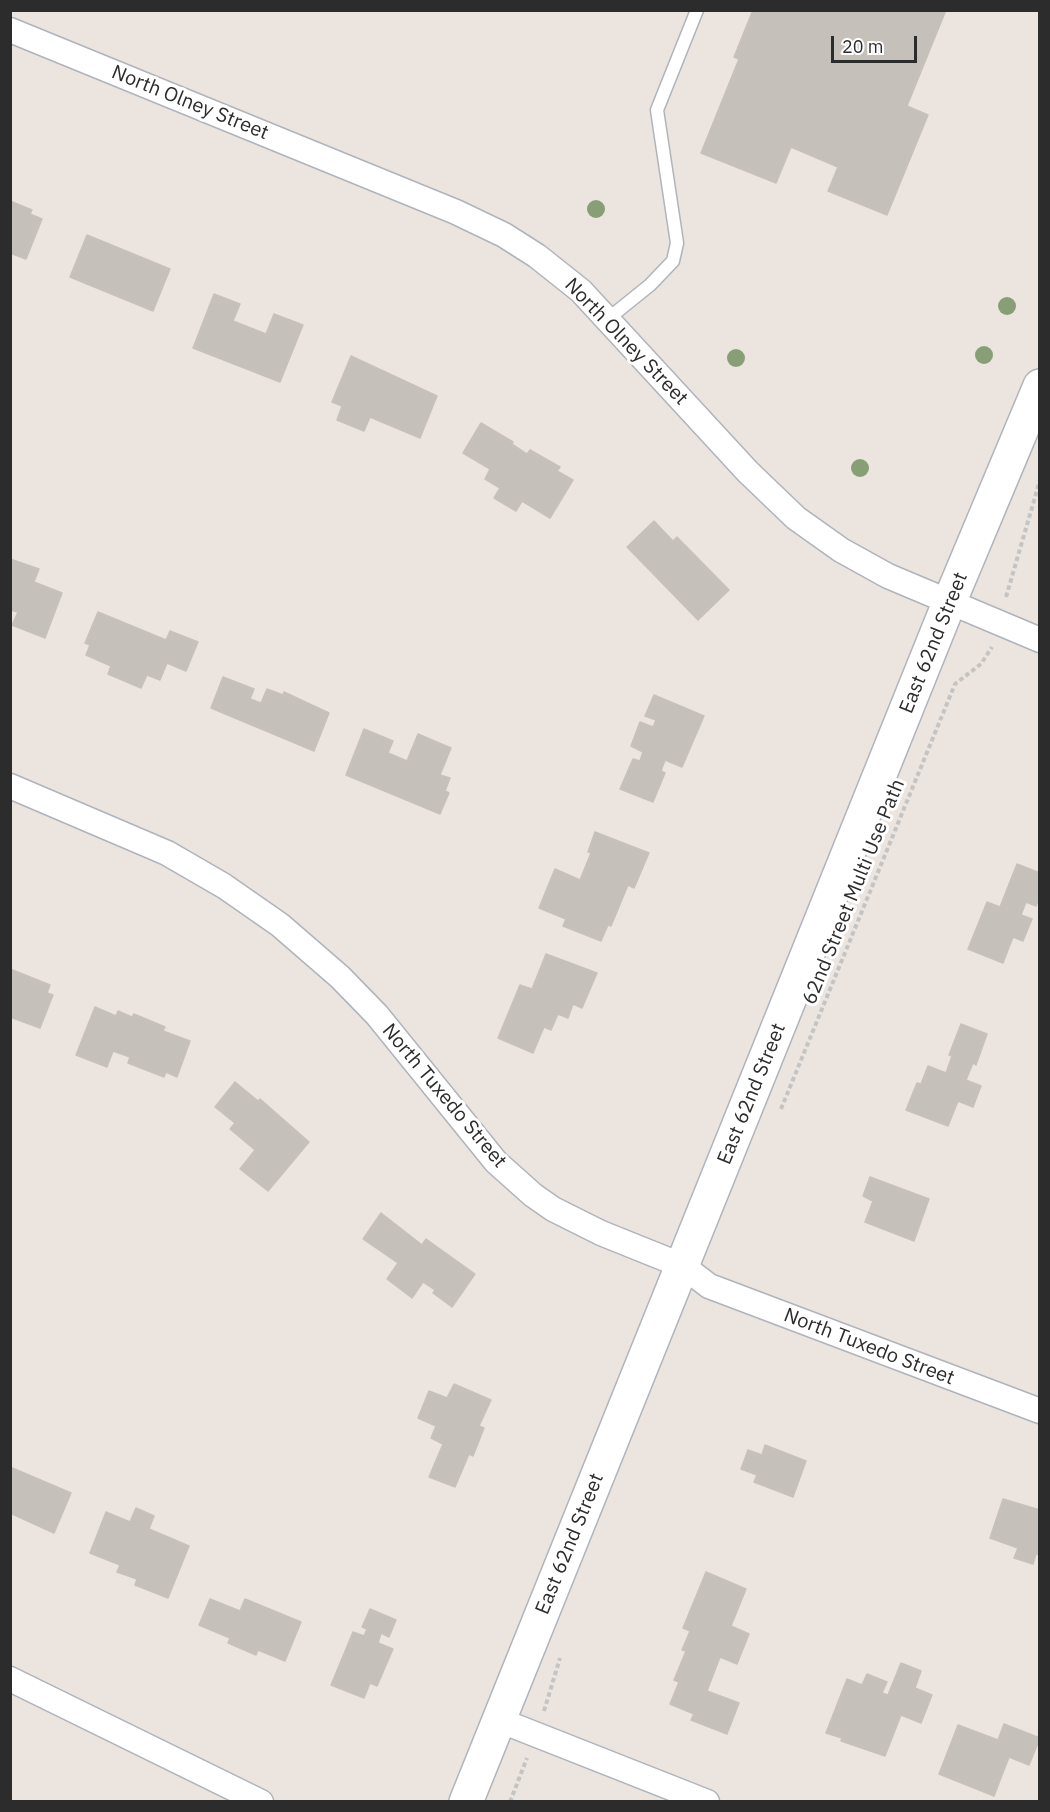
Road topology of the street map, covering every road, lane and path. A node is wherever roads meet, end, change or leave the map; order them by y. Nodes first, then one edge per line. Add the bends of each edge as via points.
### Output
1 (697, 10) edge
2 (10, 30) edge
3 (609, 318) junction
4 (1040, 386) edge
5 (1040, 480) edge
6 (949, 603) junction
7 (1004, 604) dead end
8 (994, 637) dead end
9 (1040, 640) edge
10 (10, 786) edge
11 (779, 1115) dead end
12 (682, 1266) junction
13 (1040, 1411) edge
14 (10, 1679) edge
15 (499, 1720) junction
16 (529, 1754) dead end
17 (261, 1802) edge
18 (466, 1802) edge
19 (510, 1802) edge
20 (707, 1802) edge

1 - 3 lane via 657,110 677,243 673,261
2 - 3 street, North Olney Street via 482,223 560,273
3 - 6 street, North Olney Street via 789,512 864,563
4 - 6 street, East 62nd Street
5 - 7 path
6 - 9 street, North Olney Street
6 - 12 street, East 62nd Street
8 - 11 path, 62nd Street Multi Use Path via 981,664 955,684
10 - 12 street, North Tuxedo Street via 167,852 280,925 377,1015 479,1142 525,1188 581,1225
12 - 13 street, North Tuxedo Street via 709,1286
12 - 15 street, East 62nd Street
14 - 17 street
15 - 18 street, East 62nd Street
15 - 20 street
16 - 19 path

